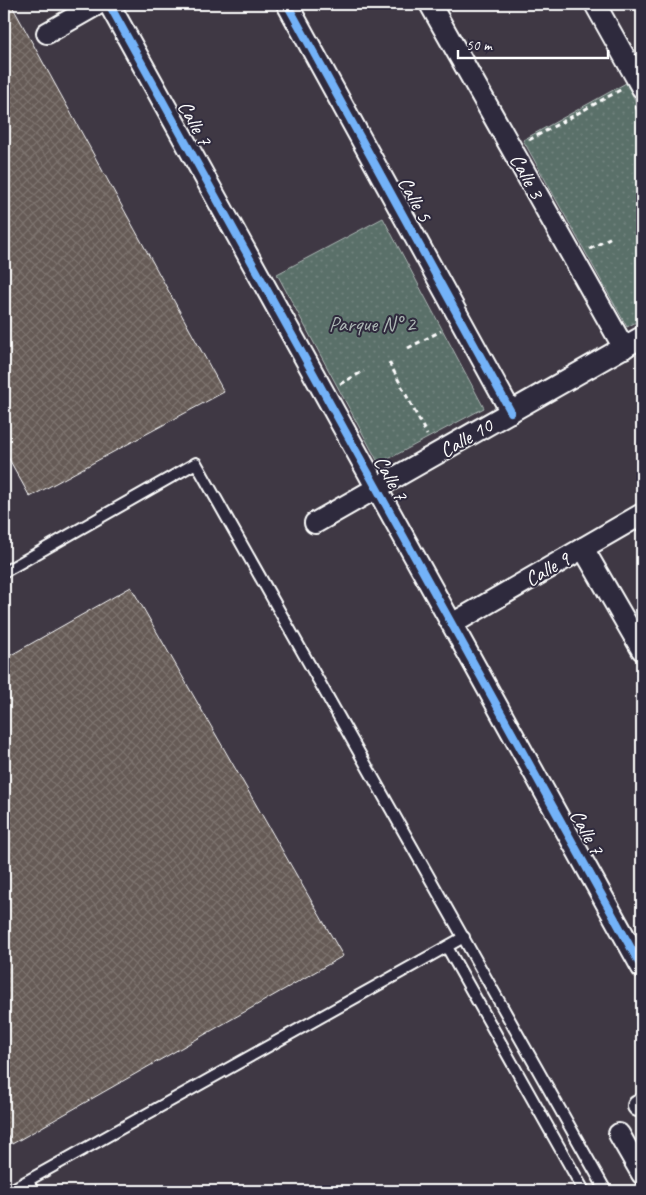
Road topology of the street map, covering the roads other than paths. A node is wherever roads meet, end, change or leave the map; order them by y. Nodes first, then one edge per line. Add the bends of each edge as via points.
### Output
1 (98, 4) edge
2 (109, 4) edge
3 (287, 4) edge
4 (430, 4) edge
5 (595, 4) edge
6 (47, 32) dead end
7 (634, 88) edge
8 (642, 337) edge
9 (624, 348) junction
10 (511, 412) junction
11 (377, 488) junction
12 (642, 514) edge
13 (315, 524) dead end
14 (584, 548) junction
15 (4, 572) edge
16 (452, 624) junction
17 (642, 650) edge
18 (464, 937) junction
19 (447, 947) junction
20 (642, 968) edge
21 (619, 1134) dead end
22 (642, 1174) edge
23 (28, 1181) junction
24 (4, 1183) edge
25 (8, 1191) edge
26 (33, 1191) edge
27 (584, 1191) edge
28 (606, 1191) edge

1 - 6 street
2 - 11 street, Calle 7
3 - 10 street, Calle 5
4 - 9 street, Calle 3
5 - 7 street
8 - 9 street, Calle 10
9 - 10 street, Calle 10
10 - 11 street, Calle 10
11 - 13 street, Calle 10
11 - 16 street, Calle 7
12 - 14 street, Calle 9
14 - 16 street, Calle 9
14 - 17 street
15 - 18 lane via 196,463
16 - 20 street, Calle 7
18 - 19 lane
18 - 28 lane
19 - 23 lane
19 - 27 lane
21 - 22 street
23 - 25 lane
23 - 26 lane
24 - 25 lane

